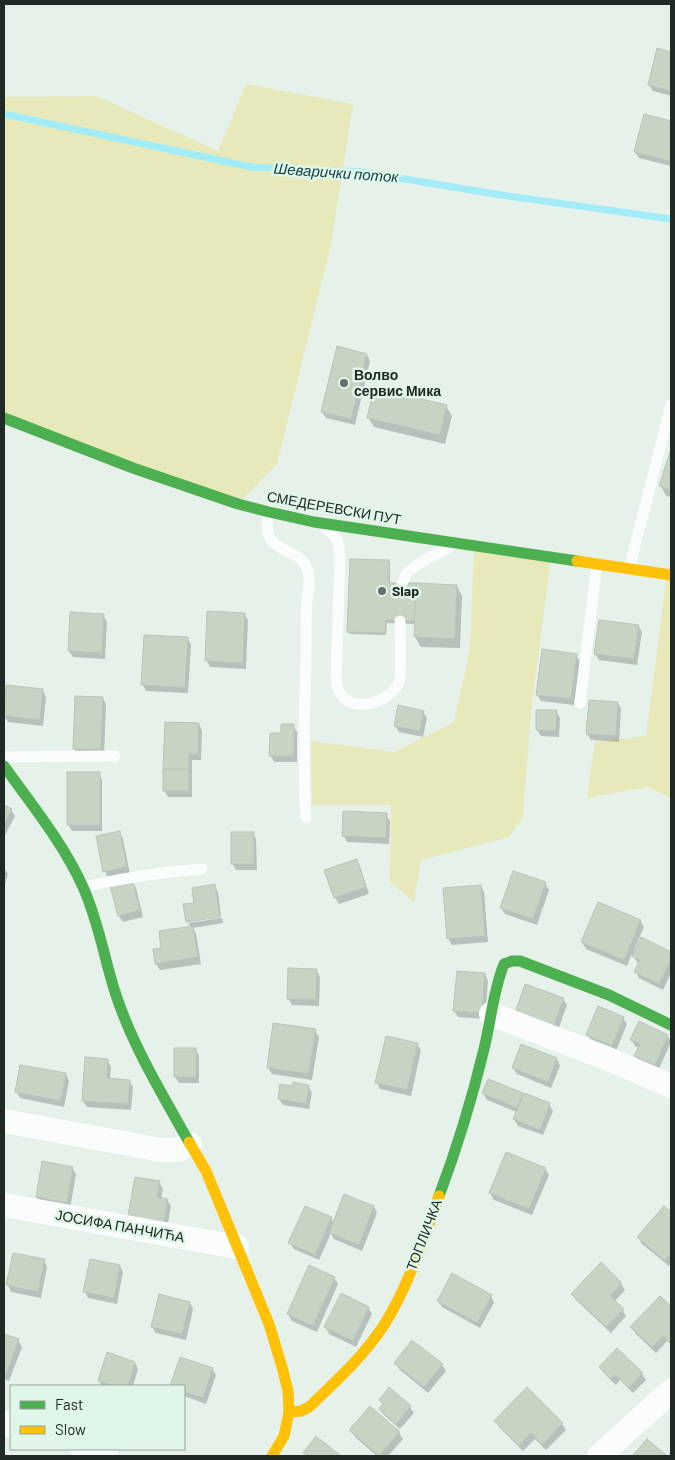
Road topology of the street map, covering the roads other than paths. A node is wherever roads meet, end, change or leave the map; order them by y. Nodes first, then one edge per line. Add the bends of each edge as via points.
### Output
1 (671, 405) edge
2 (4, 418) edge
3 (269, 512) junction
4 (314, 522) junction
5 (455, 544) junction
6 (597, 564) junction
7 (628, 569) junction
8 (671, 575) edge
9 (402, 583) dead end
10 (400, 621) dead end
11 (580, 703) dead end
12 (115, 756) dead end
13 (4, 757) edge
14 (4, 766) edge
15 (306, 818) dead end
16 (202, 869) dead end
17 (83, 887) junction
18 (491, 1014) junction
19 (671, 1025) edge
20 (671, 1086) edge
21 (4, 1121) edge
22 (190, 1144) junction
23 (4, 1205) edge
24 (237, 1247) junction
25 (671, 1391) edge
26 (289, 1412) junction
27 (86, 1450) edge
28 (106, 1456) edge
29 (272, 1456) edge
30 (599, 1456) edge

1 - 7 lane
2 - 3 street, СМЕДЕРЕВСКИ ПУТ via 133,468
3 - 4 street, СМЕДЕРЕВСКИ ПУТ
3 - 15 lane via 268,535 275,545 299,558 306,566 309,579 305,690
4 - 5 street, СМЕДЕРЕВСКИ ПУТ
4 - 10 lane via 334,534 340,546 343,599 336,681 341,695 353,703 365,705 389,696 400,682
5 - 6 street, СМЕДЕРЕВСКИ ПУТ
5 - 9 lane via 408,572
6 - 7 street, СМЕДЕРЕВСКИ ПУТ
6 - 11 lane
7 - 8 street, СМЕДЕРЕВСКИ ПУТ
12 - 13 lane
14 - 17 street via 55,836
16 - 17 lane via 119,879
17 - 22 street via 126,1021
18 - 19 street, ТОПЛИЧКА via 504,964 520,961 609,996
18 - 20 street
18 - 26 street, ТОПЛИЧКА via 484,1050 451,1164 418,1256 397,1301 384,1325 354,1364 309,1407
21 - 22 street via 161,1150 177,1150
22 - 24 street via 206,1171
23 - 24 street, ЈОСИФА ПАНЧИЋА
24 - 26 street via 269,1324 288,1392
25 - 30 street
26 - 29 street via 284,1436
27 - 28 street

